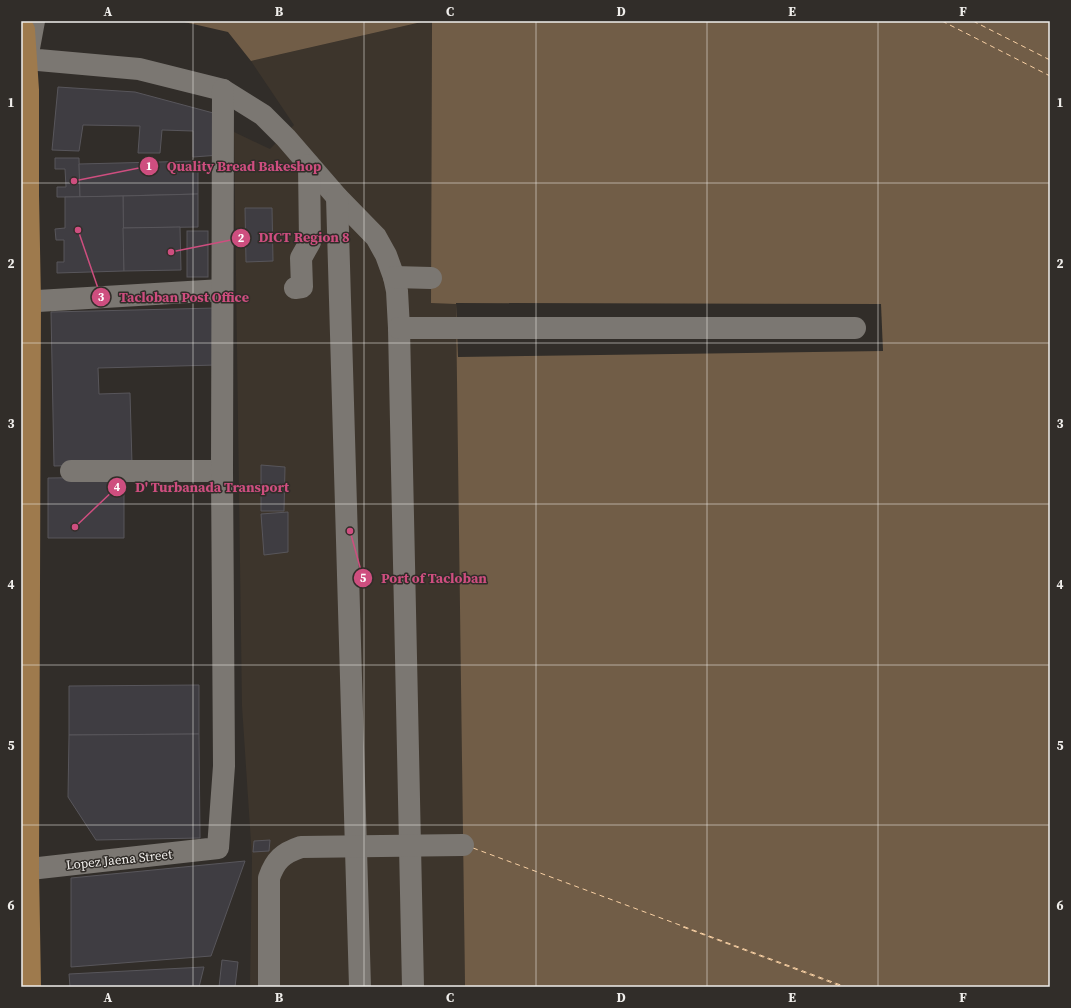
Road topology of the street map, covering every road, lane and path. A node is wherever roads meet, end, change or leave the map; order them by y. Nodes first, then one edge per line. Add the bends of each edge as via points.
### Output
1 (34, 21) edge
2 (21, 25) edge
3 (24, 58) edge
4 (223, 90) junction
5 (309, 165) junction
6 (24, 195) edge
7 (337, 197) junction
8 (394, 277) junction
9 (431, 278) dead end
10 (295, 288) dead end
11 (222, 290) junction
12 (26, 302) edge
13 (400, 328) junction
14 (855, 328) dead end
15 (25, 382) edge
16 (71, 471) dead end
17 (222, 471) junction
18 (411, 845) junction
19 (463, 845) dead end
20 (356, 846) junction
21 (24, 870) edge
22 (30, 987) edge
23 (269, 987) edge
24 (360, 987) edge
25 (413, 987) edge

1 - 3 street
2 - 3 main road via 24,30
3 - 4 street via 139,69
3 - 6 main road via 28,90
4 - 5 street via 263,115
4 - 11 street
5 - 7 street
5 - 10 street via 310,242 301,258 302,288
6 - 12 main road
7 - 8 street via 376,237
7 - 20 street
8 - 9 street
8 - 13 street
11 - 12 street
11 - 17 street
12 - 15 main road
13 - 14 street
13 - 18 street
15 - 21 main road
16 - 17 street
17 - 21 street, Lopez Jaena Street via 224,766 218,848
18 - 19 street
18 - 20 street
18 - 25 street
20 - 23 street via 301,847 290,851 275,862 269,878
20 - 24 street
21 - 22 main road

